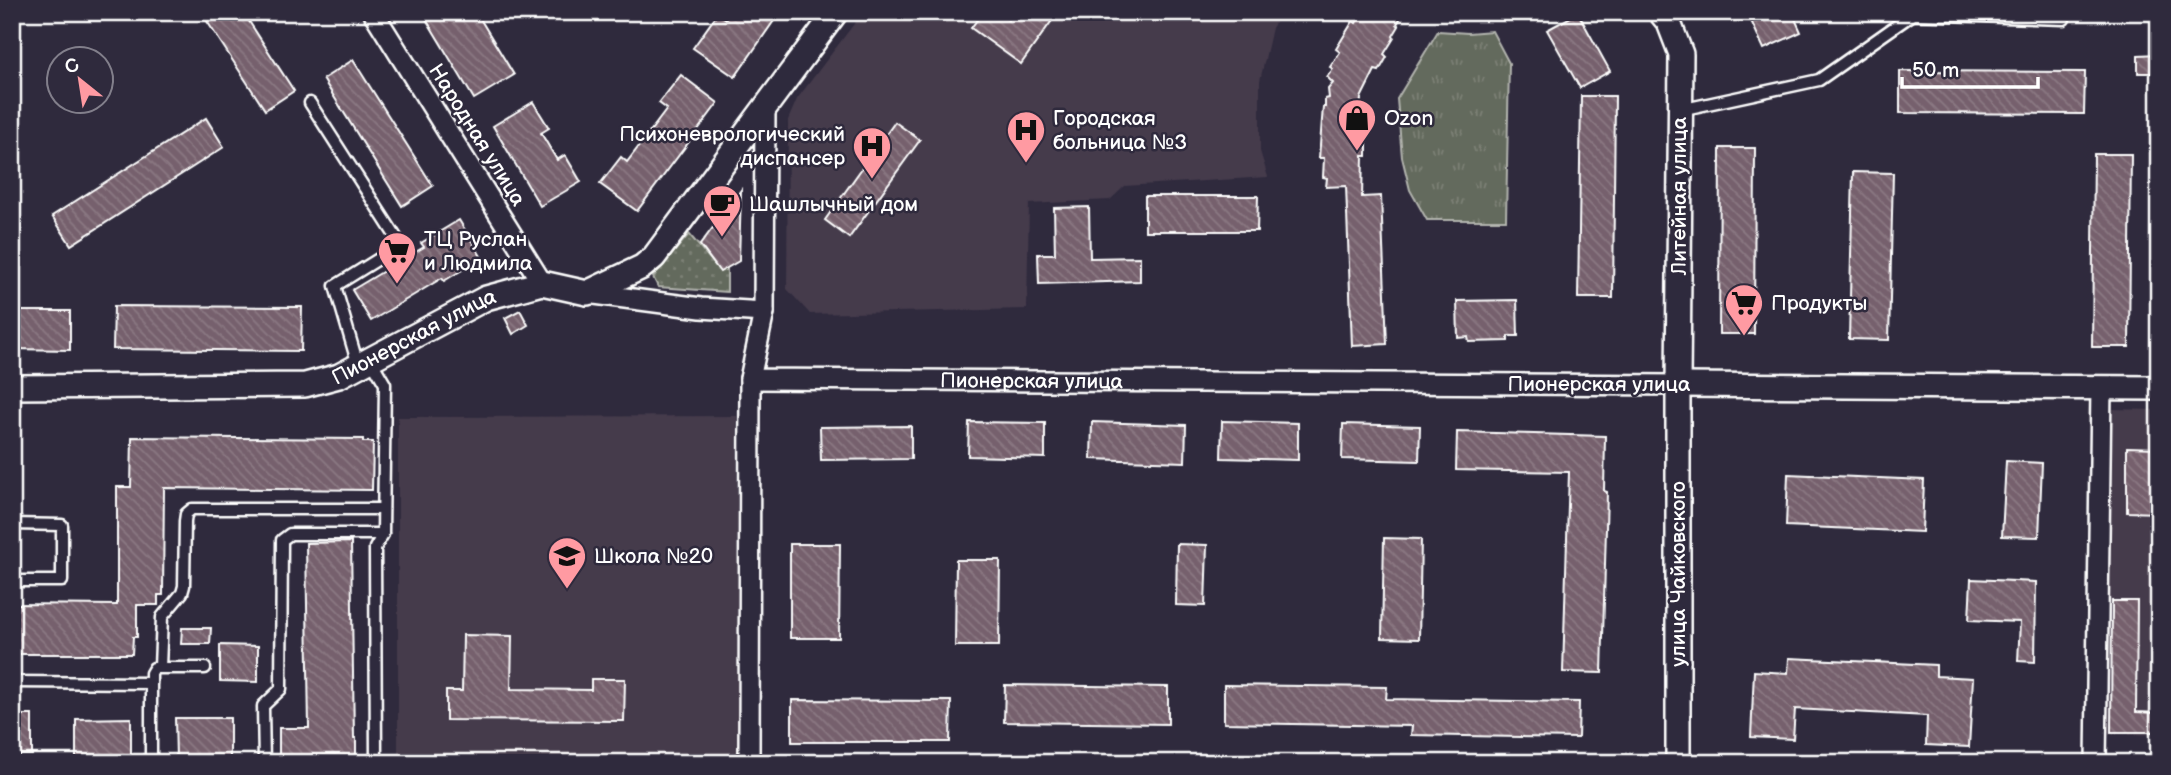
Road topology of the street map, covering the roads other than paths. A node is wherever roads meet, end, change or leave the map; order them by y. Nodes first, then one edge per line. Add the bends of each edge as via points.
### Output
1 (373, 12) edge
2 (836, 12) edge
3 (1660, 12) edge
4 (2064, 19) dead end
5 (310, 103) dead end
6 (765, 110) junction
7 (1680, 110) junction
8 (542, 283) junction
9 (587, 293) junction
10 (764, 312) junction
11 (364, 362) junction
12 (750, 379) junction
13 (1678, 385) junction
14 (12, 387) edge
15 (2101, 388) junction
16 (2159, 388) edge
17 (383, 509) junction
18 (12, 524) edge
19 (383, 534) junction
20 (12, 581) edge
21 (160, 667) junction
22 (205, 668) dead end
23 (12, 682) edge
24 (151, 683) junction
25 (151, 763) edge
26 (264, 763) edge
27 (376, 763) edge
28 (749, 763) edge
29 (1678, 763) edge
30 (2096, 763) edge

1 - 8 street, Народная улица
2 - 6 street
3 - 7 street, Литейная улица via 1681,54
4 - 7 lane via 1913,14 1819,80
5 - 11 lane via 401,245 335,286
6 - 9 street via 654,257
6 - 10 street
7 - 13 street, Литейная улица
8 - 9 street, Пионерская улица
8 - 11 street, Пионерская улица via 486,298
9 - 10 street, Пионерская улица
10 - 12 street
11 - 14 street, Пионерская улица via 339,376 305,385
11 - 17 lane via 385,384
12 - 13 street, Пионерская улица
12 - 28 street
13 - 15 street, Пионерская улица
13 - 29 street, улица Чайковского
15 - 16 street, Пионерская улица
15 - 30 street
17 - 19 lane
17 - 21 lane via 192,509 185,521 182,593 162,617
18 - 20 lane via 62,524 62,581
19 - 26 lane via 290,534 282,541 281,689 264,706
19 - 27 lane via 375,548
21 - 22 lane
21 - 24 lane via 152,670
23 - 24 lane
24 - 25 lane

